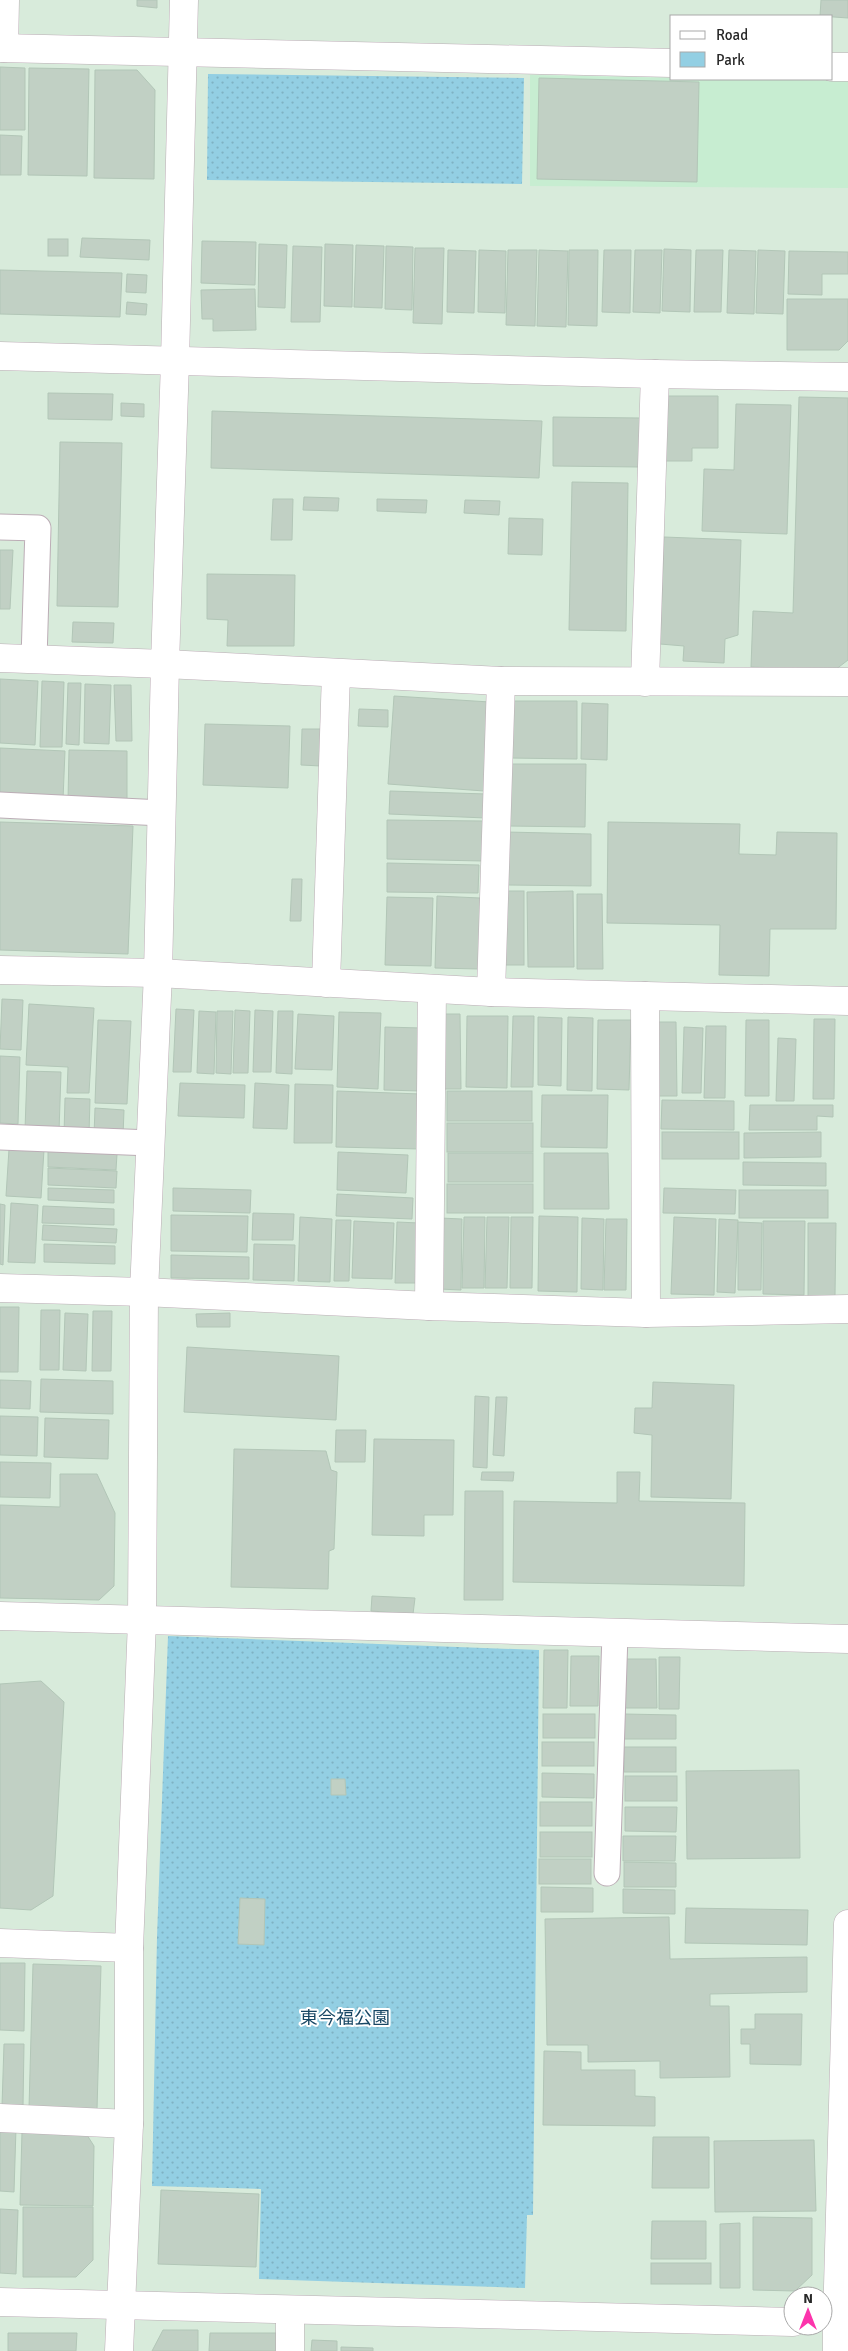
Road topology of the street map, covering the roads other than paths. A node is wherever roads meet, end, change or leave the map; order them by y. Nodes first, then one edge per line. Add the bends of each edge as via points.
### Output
1 (5, 0) edge
2 (184, 0) edge
3 (2, 48) edge
4 (182, 52) junction
5 (670, 63) edge
6 (833, 67) edge
7 (848, 67) edge
8 (0, 356) edge
9 (175, 361) junction
10 (655, 374) junction
11 (848, 377) edge
12 (0, 527) edge
13 (0, 658) edge
14 (34, 659) junction
15 (164, 664) junction
16 (336, 672) junction
17 (502, 681) junction
18 (645, 682) junction
19 (848, 682) edge
20 (0, 805) edge
21 (162, 813) junction
22 (0, 970) edge
23 (158, 973) junction
24 (326, 983) junction
25 (432, 990) junction
26 (492, 992) junction
27 (645, 996) junction
28 (848, 1001) edge
29 (0, 1137) edge
30 (151, 1143) junction
31 (0, 1288) edge
32 (144, 1292) junction
33 (429, 1306) junction
34 (848, 1309) edge
35 (646, 1313) junction
36 (0, 1616) edge
37 (142, 1621) junction
38 (614, 1634) junction
39 (848, 1639) edge
40 (607, 1873) dead end
41 (848, 1924) edge
42 (0, 1943) edge
43 (129, 1948) junction
44 (0, 2118) edge
45 (129, 2124) junction
46 (0, 2302) edge
47 (120, 2306) junction
48 (290, 2310) junction
49 (783, 2322) edge
50 (836, 2323) edge
51 (119, 2351) edge
52 (290, 2351) edge
53 (837, 2351) edge

1 - 3 street
2 - 4 street
3 - 4 street
4 - 5 street
4 - 9 street
6 - 7 street
8 - 9 street
9 - 10 street
9 - 15 street
10 - 11 street
10 - 18 street
12 - 14 lane via 38,528
13 - 14 street
14 - 15 street
15 - 16 street
15 - 21 street
16 - 17 street
16 - 24 street
17 - 18 street
17 - 26 street
18 - 19 street
20 - 21 lane
21 - 23 street
22 - 23 street
23 - 24 street
23 - 30 street
24 - 25 street
25 - 26 street
25 - 33 street
26 - 27 street
27 - 28 street
27 - 35 street
29 - 30 lane
30 - 32 street
31 - 32 street
32 - 33 street
32 - 37 street
33 - 35 street
34 - 35 street
36 - 37 street
37 - 38 street
37 - 43 street
38 - 39 street
38 - 40 lane
41 - 50 street
42 - 43 street
43 - 45 street
44 - 45 street
45 - 47 street
46 - 47 street
47 - 48 street
47 - 51 street
48 - 49 street
48 - 52 street
50 - 53 street

